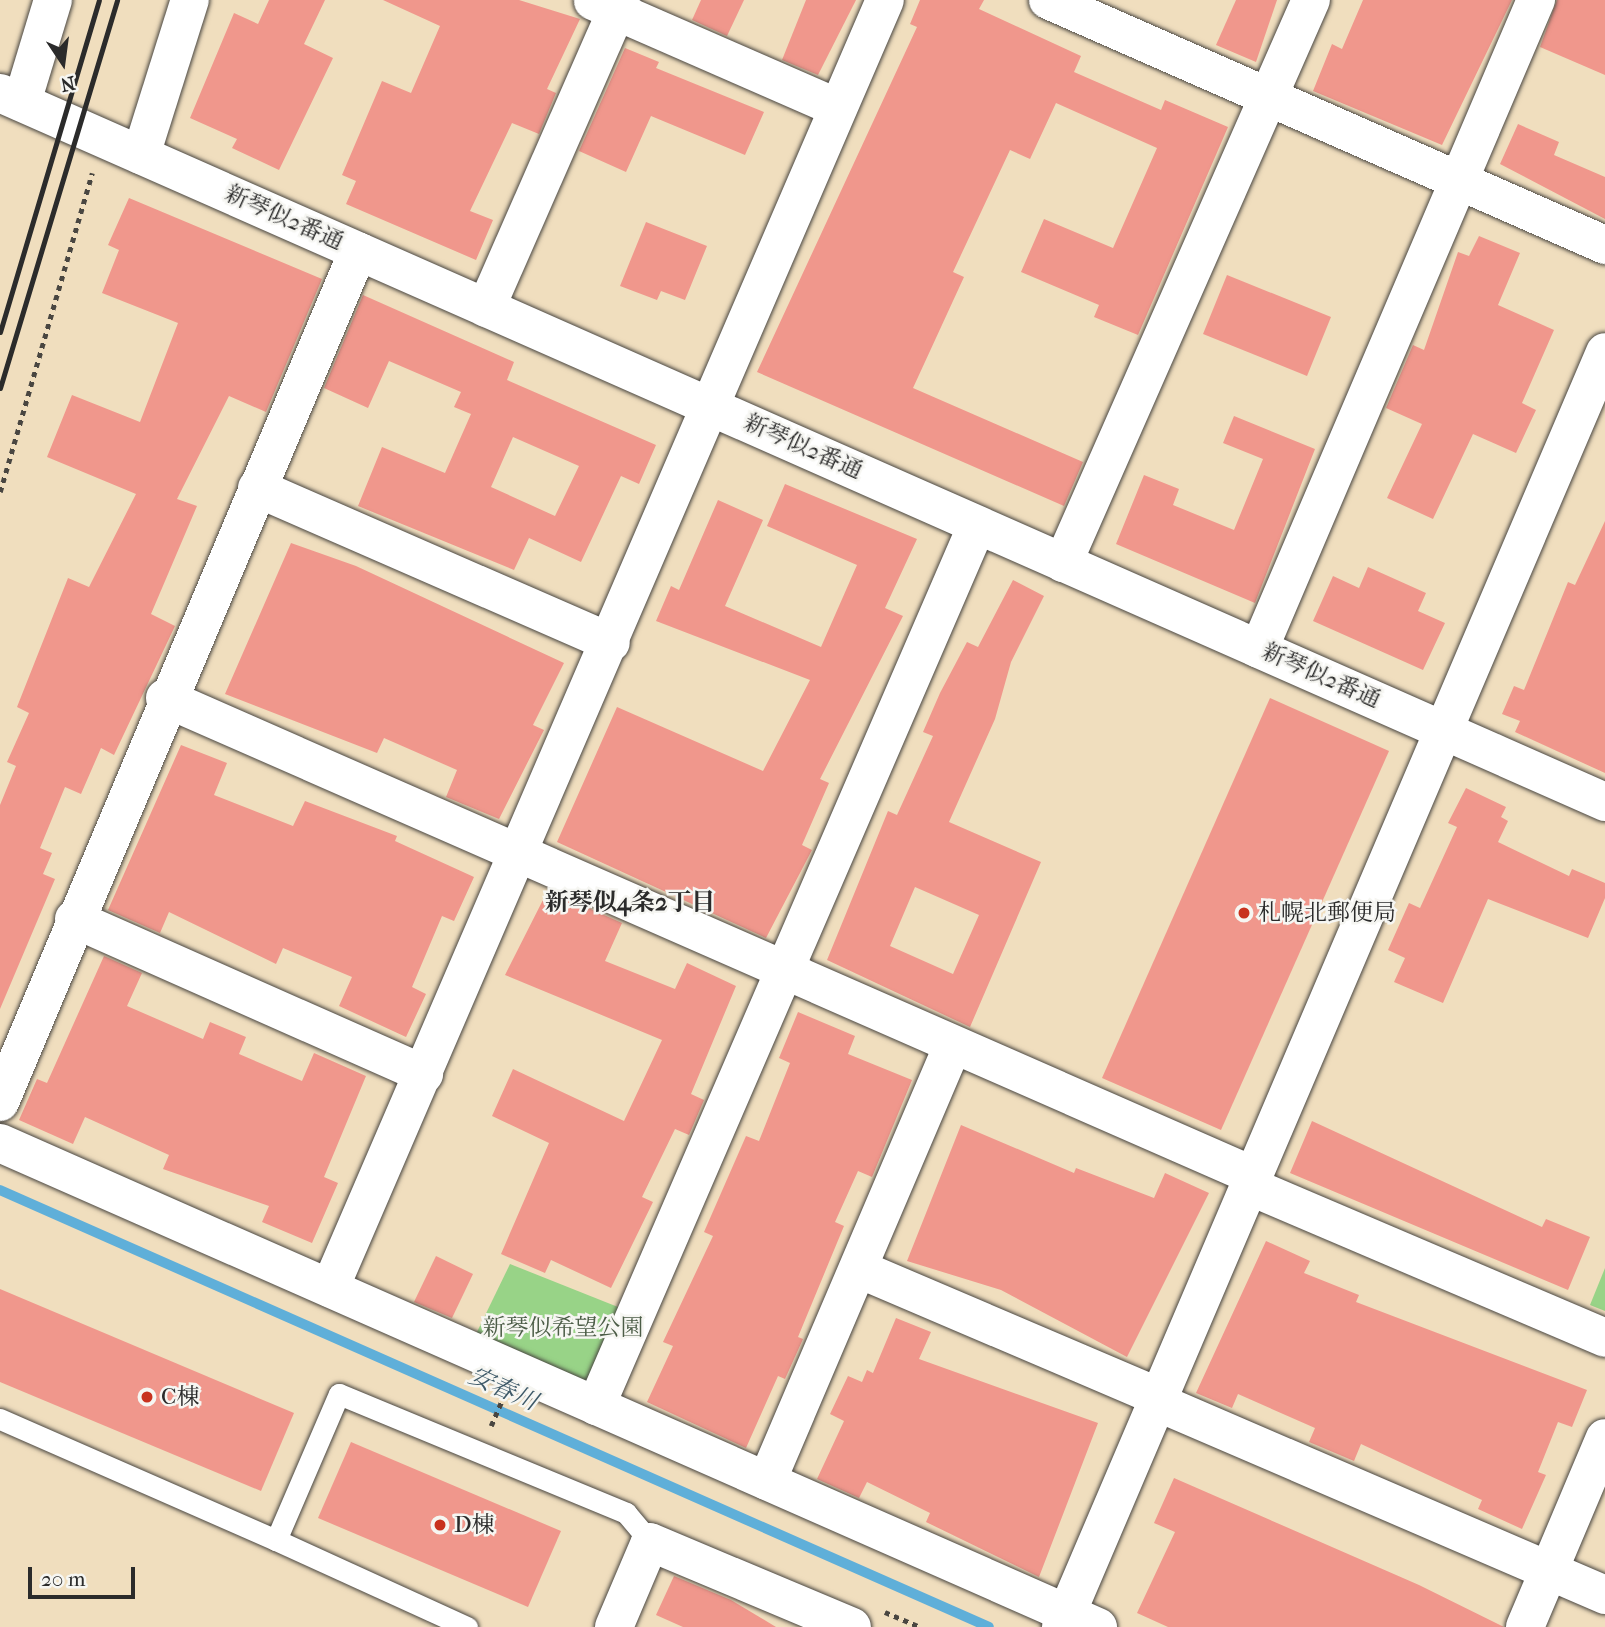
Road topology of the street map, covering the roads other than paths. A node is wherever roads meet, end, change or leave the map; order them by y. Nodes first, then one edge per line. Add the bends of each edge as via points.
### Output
1 (53, 0) edge
2 (190, 0) edge
3 (885, 0) edge
4 (1048, 0) edge
5 (1311, 0) edge
6 (1536, 0) edge
7 (609, 4) edge
8 (1099, 10) edge
9 (11, 97) edge
10 (1267, 98) junction
11 (838, 108) junction
12 (141, 155) junction
13 (1455, 182) junction
14 (1605, 245) edge
15 (358, 251) junction
16 (486, 308) junction
17 (1605, 352) edge
18 (709, 406) junction
19 (257, 488) junction
20 (977, 525) junction
21 (1063, 563) junction
22 (611, 643) junction
23 (1259, 649) junction
24 (165, 698) junction
25 (1444, 731) junction
26 (1605, 802) edge
27 (519, 854) junction
28 (74, 919) junction
29 (786, 971) junction
30 (953, 1045) junction
31 (424, 1074) junction
32 (0, 1102) edge
33 (0, 1143) edge
34 (1251, 1181) junction
35 (859, 1269) junction
36 (330, 1288) junction
37 (1605, 1338) edge
38 (1158, 1399) junction
39 (596, 1406) junction
40 (0, 1419) edge
41 (1605, 1438) edge
42 (767, 1482) junction
43 (276, 1540) junction
44 (650, 1542) junction
45 (1549, 1569) junction
46 (1605, 1595) edge
47 (1075, 1622) edge
48 (467, 1627) edge
49 (614, 1627) edge
50 (852, 1627) edge
51 (1525, 1627) edge

1 - 9 street
2 - 12 street
3 - 11 street
4 - 8 street
5 - 10 street
6 - 13 street
7 - 11 street
7 - 16 street
8 - 10 street
9 - 12 street, 新琴似2番通
10 - 13 street
10 - 21 street
11 - 18 street
12 - 15 street, 新琴似2番通
13 - 14 street
13 - 23 street
15 - 16 street, 新琴似2番通
15 - 19 street
16 - 18 street, 新琴似2番通
17 - 25 street
18 - 20 street, 新琴似2番通
18 - 22 street
19 - 22 street
19 - 24 street
20 - 21 street, 新琴似2番通
20 - 29 street
21 - 23 street, 新琴似2番通
22 - 27 street
23 - 25 street, 新琴似2番通
24 - 27 street
24 - 28 street
25 - 26 street, 新琴似2番通
25 - 34 street
27 - 29 street
27 - 31 street
28 - 31 street
28 - 32 street
29 - 30 street
29 - 39 street
30 - 34 street
30 - 35 street
31 - 36 street
33 - 36 street
34 - 37 street
34 - 38 street
35 - 38 street
35 - 42 street
36 - 39 street
38 - 45 street
38 - 47 street
39 - 42 street
40 - 43 lane
41 - 45 street
42 - 47 street
43 - 44 lane via 339,1394 623,1512
43 - 48 lane
44 - 49 street
44 - 50 street
45 - 46 street
45 - 51 street

